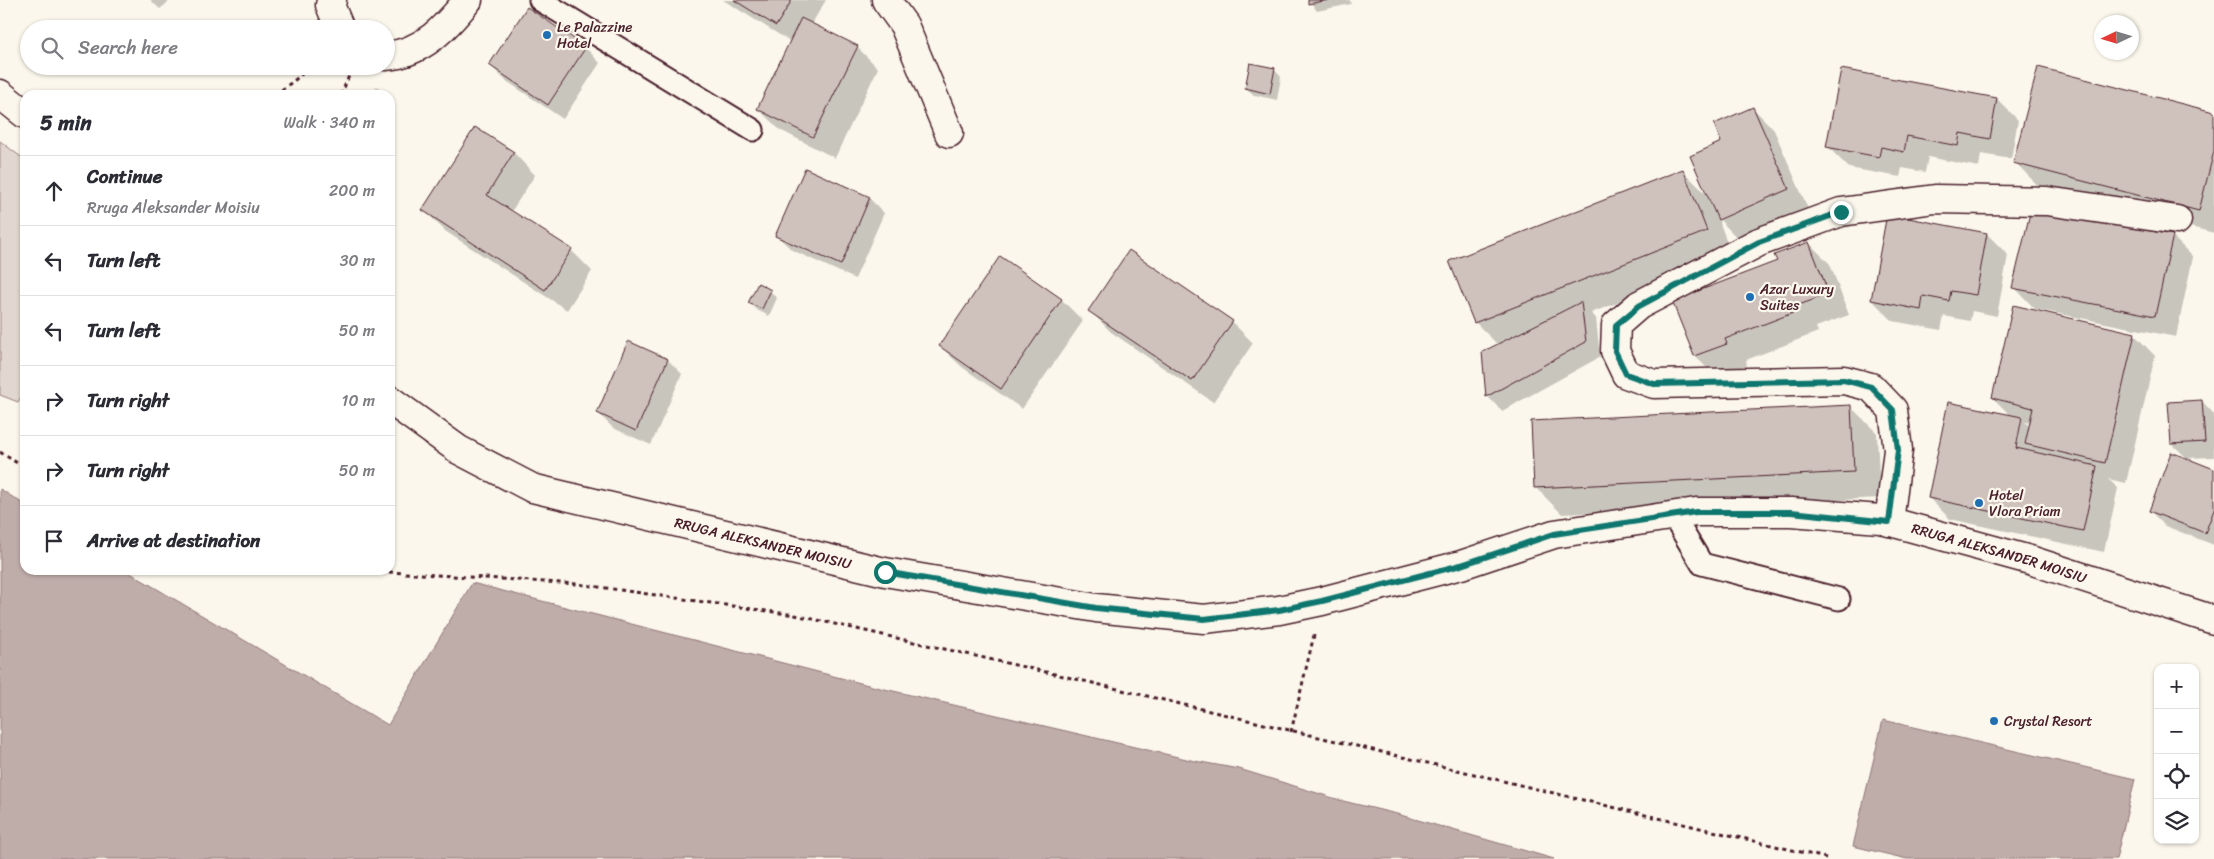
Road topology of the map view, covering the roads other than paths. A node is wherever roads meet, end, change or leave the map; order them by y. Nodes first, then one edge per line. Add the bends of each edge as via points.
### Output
1 (332, 0) edge
2 (468, 0) edge
3 (540, 0) edge
4 (886, 0) edge
5 (336, 20) edge
6 (395, 55) edge
7 (0, 94) edge
8 (20, 110) edge
9 (753, 130) dead end
10 (950, 134) dead end
11 (2177, 220) dead end
12 (395, 404) edge
13 (1673, 516) junction
14 (1889, 522) junction
15 (1840, 599) dead end
16 (2214, 620) edge

1 - 5 main road via 330,5
2 - 6 main road via 442,30 404,54
3 - 9 lane
4 - 10 main road via 904,25
7 - 8 main road
11 - 14 main road via 2047,201 1935,198 1841,212 1759,242 1639,306 1616,325 1615,351 1626,374 1654,384 1844,380 1871,387 1893,410 1898,450
12 - 13 main road, RRUGA ALEKSANDER MOISIU via 459,450 532,488 885,572 1096,608 1204,619 1322,601 1461,565 1554,534
13 - 14 main road, RRUGA ALEKSANDER MOISIU via 1696,512 1791,512
13 - 15 lane via 1702,564
14 - 16 main road, RRUGA ALEKSANDER MOISIU via 2030,560

